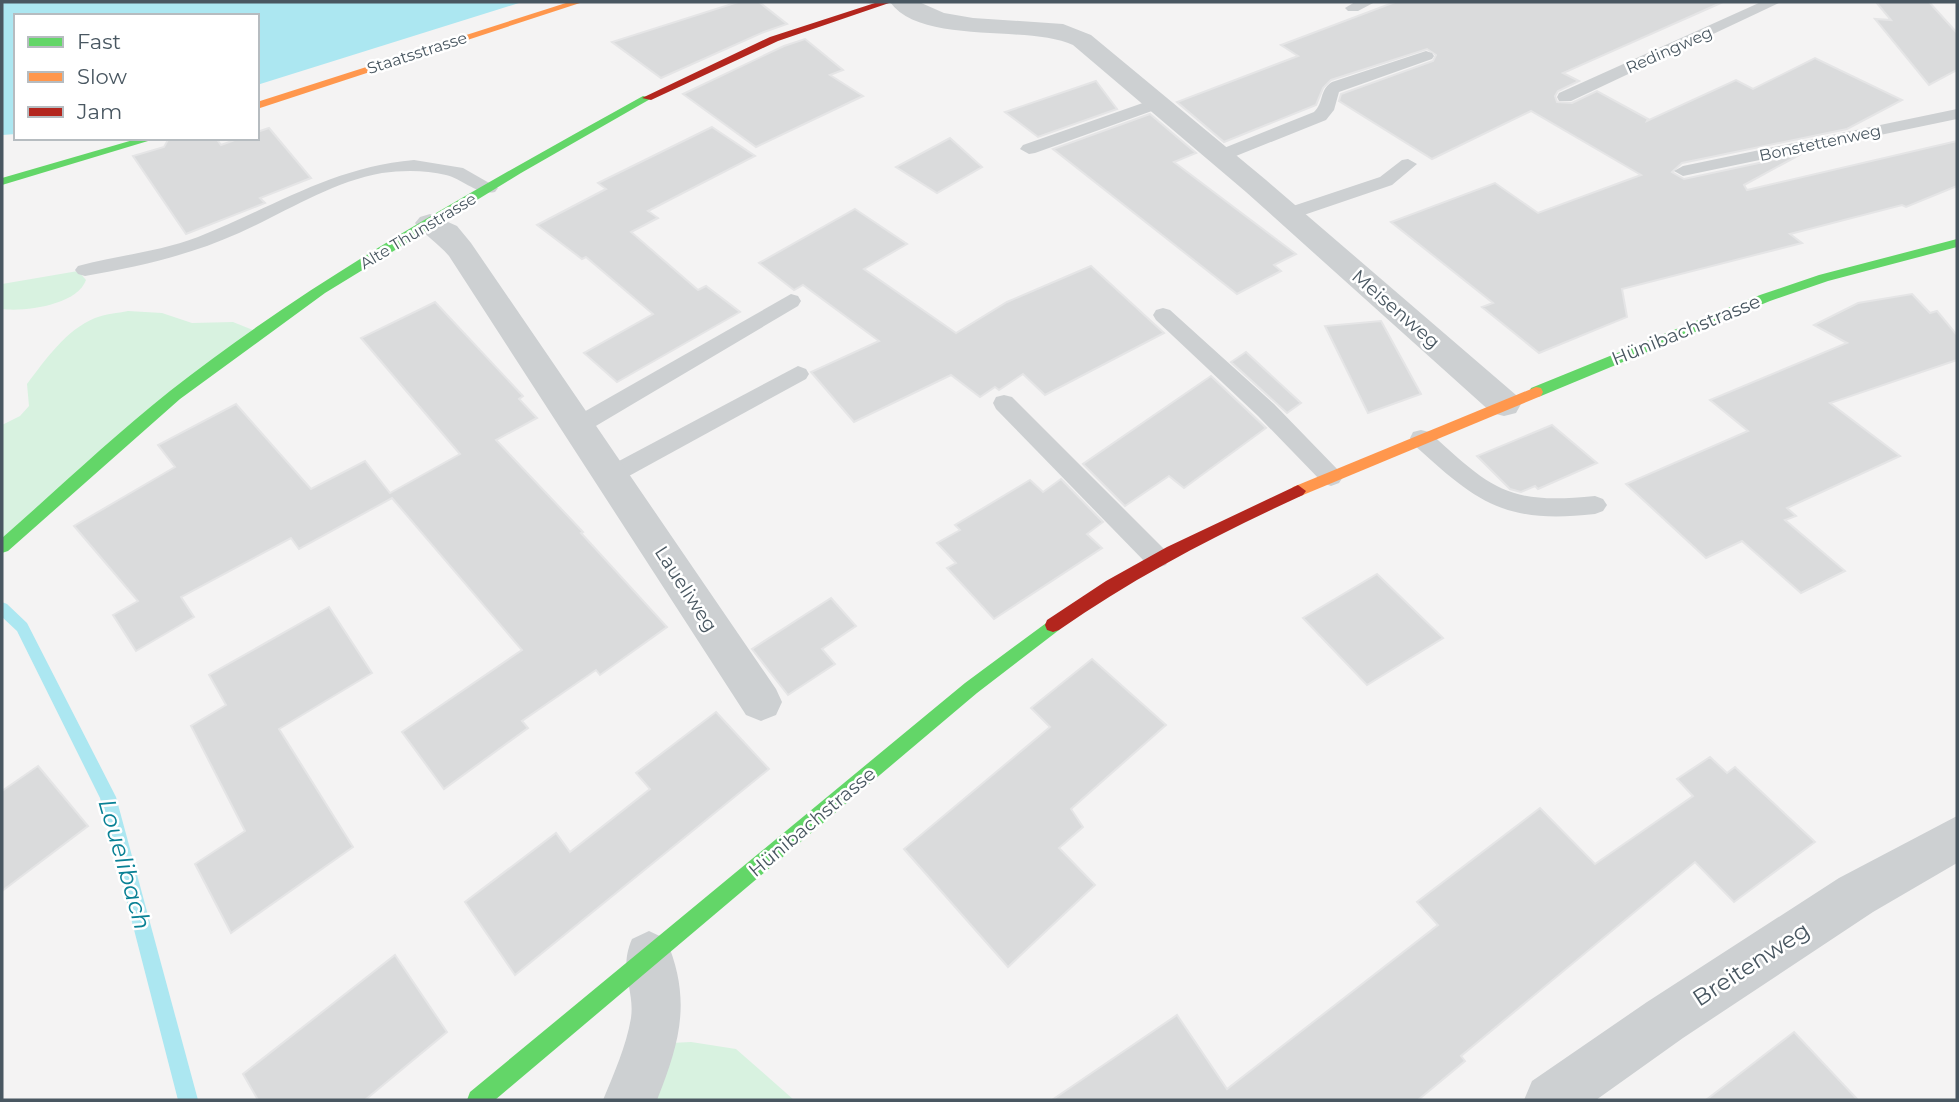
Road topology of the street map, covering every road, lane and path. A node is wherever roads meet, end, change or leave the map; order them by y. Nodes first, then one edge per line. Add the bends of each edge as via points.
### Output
1 (578, 2) edge
2 (887, 2) edge
3 (902, 2) edge
4 (1773, 2) edge
5 (1426, 56) dead end
6 (1565, 97) dead end
7 (1157, 103) junction
8 (259, 105) edge
9 (1957, 114) edge
10 (146, 140) edge
11 (1029, 149) dead end
12 (1220, 156) junction
13 (1408, 164) dead end
14 (1683, 171) dead end
15 (2, 182) edge
16 (489, 188) junction
17 (1288, 214) junction
18 (430, 223) junction
19 (1957, 243) edge
20 (85, 270) dead end
21 (791, 301) dead end
22 (1163, 315) dead end
23 (798, 374) dead end
24 (1004, 403) dead end
25 (1504, 404) junction
26 (576, 427) junction
27 (1421, 438) junction
28 (610, 477) junction
29 (1331, 477) junction
30 (1595, 505) dead end
31 (2, 547) edge
32 (1157, 558) junction
33 (761, 702) dead end
34 (1957, 838) edge
35 (649, 956) junction
36 (478, 1100) edge
37 (630, 1100) edge
38 (1551, 1100) edge

1 - 8 street, Staatsstrasse
2 - 16 street, Alte Thunstrasse via 728,59 654,94
3 - 7 street, Meisenweg via 938,21 1051,29 1073,35
4 - 6 lane, Redingweg
5 - 12 lane via 1338,86 1331,90 1320,116
7 - 11 lane
7 - 12 street, Meisenweg
9 - 14 lane, Bonstettenweg
10 - 15 street
12 - 17 street, Meisenweg
13 - 17 lane via 1386,181
16 - 18 street, Alte Thunstrasse
16 - 20 lane via 445,169 390,165 349,176 165,255
17 - 25 street, Meisenweg
18 - 26 street, Laueliweg via 460,250
18 - 31 street, Alte Thunstrasse via 258,332 175,395
19 - 25 street, Hünibachstrasse via 1774,295
21 - 26 lane
22 - 29 lane
23 - 28 lane
24 - 32 lane
25 - 27 street, Hünibachstrasse
26 - 28 street, Laueliweg
27 - 29 street, Hünibachstrasse
27 - 30 lane via 1471,483 1516,506 1540,510
28 - 33 street, Laueliweg
29 - 32 street, Hünibachstrasse
32 - 35 street, Hünibachstrasse via 1009,657
34 - 38 street, Breitenweg via 1856,895
35 - 36 street, Hünibachstrasse
35 - 37 street via 657,1015 648,1056

